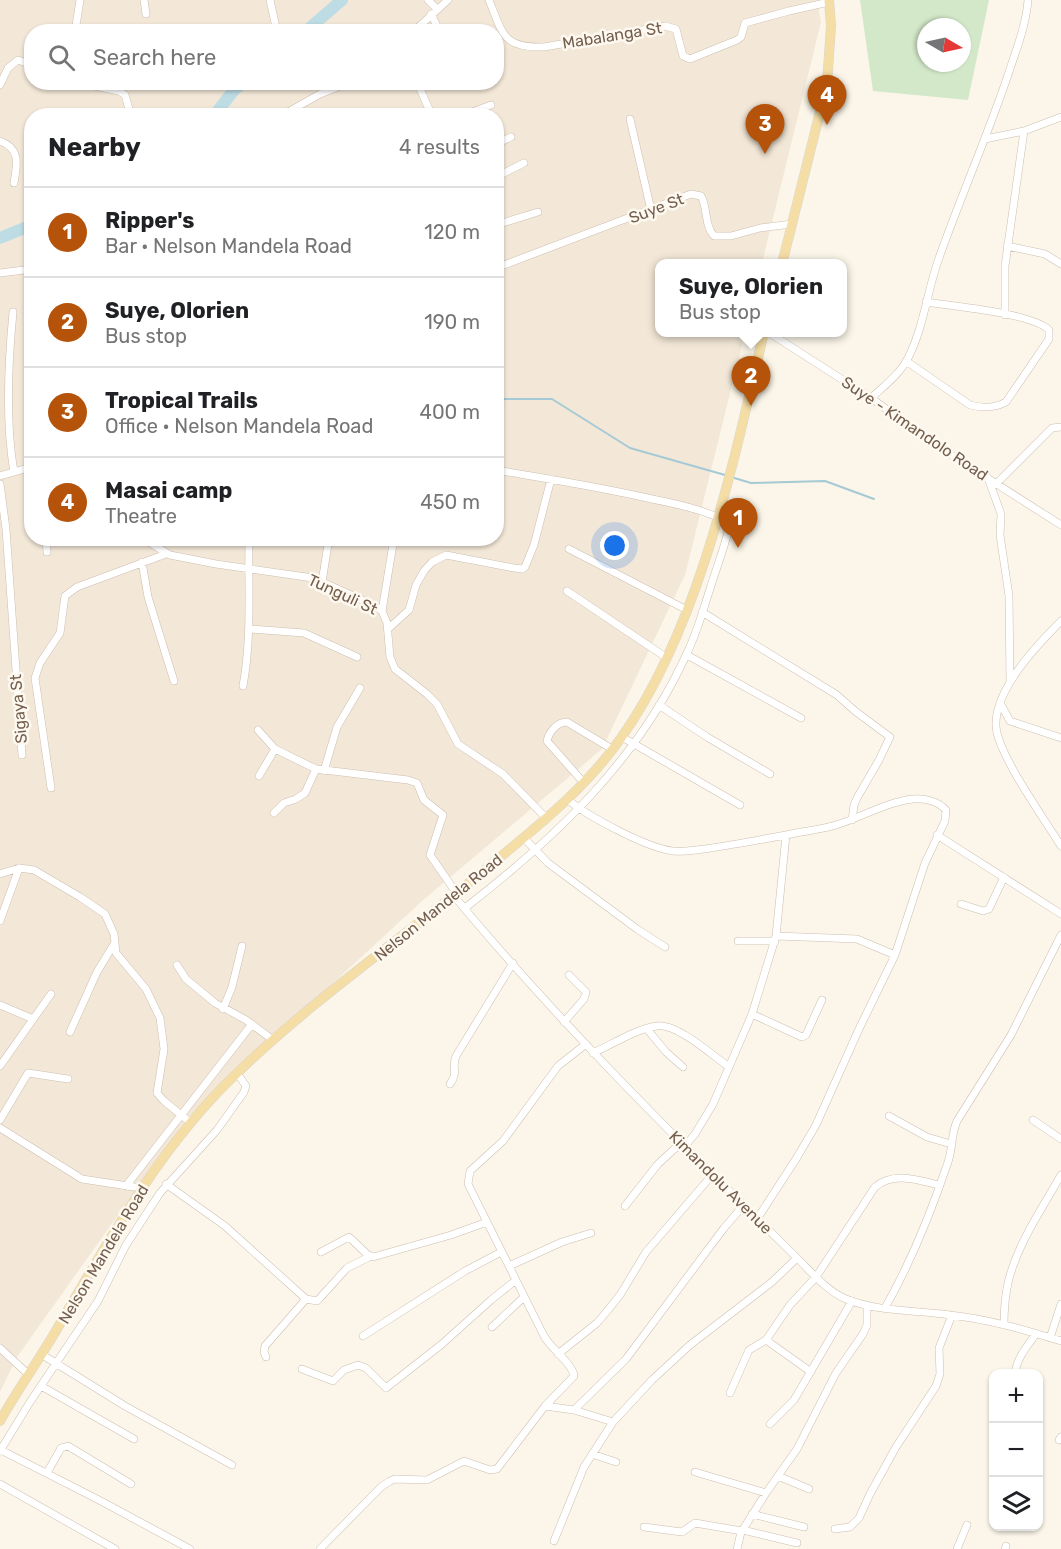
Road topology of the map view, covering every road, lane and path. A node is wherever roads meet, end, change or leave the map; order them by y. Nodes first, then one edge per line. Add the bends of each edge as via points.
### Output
1 (80, 0) edge
2 (144, 0) edge
3 (270, 0) edge
4 (428, 0) edge
5 (447, 0) edge
6 (489, 0) edge
7 (1028, 0) edge
8 (829, 1) edge
9 (434, 11) junction
10 (146, 14) dead end
11 (76, 24) edge
12 (275, 24) edge
13 (420, 24) edge
14 (438, 24) edge
15 (499, 24) edge
16 (504, 35) edge
17 (24, 62) edge
18 (0, 85) edge
19 (113, 90) edge
20 (330, 90) edge
21 (421, 90) edge
22 (491, 105) dead end
23 (129, 108) edge
24 (295, 108) edge
25 (428, 108) edge
26 (483, 108) edge
27 (1061, 117) edge
28 (630, 119) dead end
29 (1024, 131) junction
30 (511, 137) dead end
31 (985, 139) junction
32 (504, 140) edge
33 (0, 141) edge
34 (524, 163) dead end
35 (504, 173) edge
36 (14, 183) dead end
37 (651, 210) junction
38 (538, 212) dead end
39 (504, 223) edge
40 (792, 224) junction
41 (1007, 246) junction
42 (783, 259) edge
43 (1061, 264) edge
44 (504, 265) edge
45 (24, 270) edge
46 (0, 273) edge
47 (926, 302) junction
48 (13, 312) dead end
49 (1005, 315) junction
50 (765, 337) edge
51 (772, 337) edge
52 (906, 361) junction
53 (871, 398) junction
54 (1061, 427) edge
55 (24, 469) edge
56 (504, 471) edge
57 (14, 472) junction
58 (0, 476) edge
59 (988, 478) junction
60 (551, 479) junction
61 (997, 483) junction
62 (0, 484) edge
63 (717, 516) junction
64 (1061, 525) edge
65 (47, 546) edge
66 (154, 546) edge
67 (249, 546) edge
68 (328, 546) edge
69 (393, 546) edge
70 (569, 549) dead end
71 (47, 552) dead end
72 (166, 554) junction
73 (142, 562) junction
74 (249, 569) junction
75 (322, 582) junction
76 (567, 591) dead end
77 (687, 610) junction
78 (382, 611) junction
79 (702, 612) junction
80 (1061, 621) edge
81 (388, 628) junction
82 (250, 629) junction
83 (687, 655) junction
84 (357, 657) dead end
85 (667, 658) junction
86 (174, 681) dead end
87 (1010, 682) junction
88 (243, 686) dead end
89 (360, 688) dead end
90 (1000, 703) junction
91 (658, 705) junction
92 (801, 718) dead end
93 (258, 730) dead end
94 (622, 737) junction
95 (1061, 738) edge
96 (634, 744) junction
97 (275, 749) junction
98 (612, 749) junction
99 (22, 755) dead end
100 (320, 770) junction
101 (770, 774) dead end
102 (259, 776) dead end
103 (583, 783) junction
104 (51, 788) dead end
105 (567, 799) junction
106 (740, 805) dead end
107 (580, 809) junction
108 (274, 813) dead end
109 (546, 819) junction
110 (852, 820) junction
111 (786, 835) junction
112 (937, 835) junction
113 (524, 838) junction
114 (1061, 846) edge
115 (536, 851) junction
116 (19, 868) junction
117 (0, 874) edge
118 (1004, 877) junction
119 (456, 895) junction
120 (961, 904) dead end
121 (465, 908) junction
122 (1061, 914) edge
123 (0, 921) edge
124 (1061, 935) edge
125 (776, 939) junction
126 (738, 940) dead end
127 (114, 944) junction
128 (242, 946) dead end
129 (665, 947) dead end
130 (895, 955) junction
131 (513, 963) junction
132 (177, 965) dead end
133 (569, 975) dead end
134 (51, 994) dead end
135 (822, 1000) dead end
136 (0, 1005) edge
137 (223, 1009) junction
138 (752, 1014) junction
139 (33, 1019) junction
140 (564, 1022) junction
141 (252, 1024) junction
142 (647, 1029) junction
143 (70, 1032) dead end
144 (273, 1040) junction
145 (586, 1044) junction
146 (0, 1050) edge
147 (593, 1053) junction
148 (6, 1056) junction
149 (0, 1066) edge
150 (683, 1067) dead end
151 (729, 1067) junction
152 (237, 1073) junction
153 (68, 1079) dead end
154 (450, 1084) dead end
155 (180, 1115) junction
156 (889, 1116) dead end
157 (0, 1120) edge
158 (1033, 1120) dead end
159 (191, 1123) junction
160 (0, 1128) edge
161 (1061, 1139) edge
162 (683, 1144) junction
163 (951, 1144) junction
164 (712, 1175) junction
165 (1061, 1175) edge
166 (166, 1184) junction
167 (939, 1185) junction
168 (126, 1186) junction
169 (141, 1188) junction
170 (625, 1206) dead end
171 (743, 1206) junction
172 (757, 1219) junction
173 (487, 1222) junction
174 (591, 1233) dead end
175 (321, 1252) dead end
176 (501, 1252) junction
177 (370, 1256) junction
178 (797, 1258) junction
179 (509, 1266) junction
180 (816, 1277) junction
181 (516, 1280) junction
182 (524, 1296) junction
183 (306, 1299) junction
184 (852, 1302) junction
185 (1061, 1304) edge
186 (867, 1305) junction
187 (885, 1308) junction
188 (952, 1315) junction
189 (1004, 1325) junction
190 (492, 1327) dead end
191 (1036, 1334) junction
192 (363, 1336) dead end
193 (1050, 1338) junction
194 (766, 1340) junction
195 (1061, 1341) edge
196 (0, 1348) edge
197 (41, 1354) junction
198 (558, 1354) junction
199 (266, 1357) dead end
200 (56, 1365) junction
201 (302, 1369) dead end
202 (1016, 1369) edge
203 (811, 1372) junction
204 (28, 1374) junction
205 (41, 1386) junction
206 (730, 1393) dead end
207 (545, 1406) junction
208 (574, 1410) junction
209 (0, 1421) edge
210 (613, 1422) junction
211 (770, 1424) dead end
212 (134, 1439) dead end
213 (0, 1451) edge
214 (592, 1454) junction
215 (616, 1462) dead end
216 (232, 1465) dead end
217 (695, 1472) dead end
218 (47, 1473) junction
219 (778, 1476) junction
220 (0, 1484) edge
221 (131, 1484) dead end
222 (809, 1489) dead end
223 (765, 1493) junction
224 (752, 1514) junction
225 (967, 1525) dead end
226 (644, 1527) dead end
227 (804, 1527) dead end
228 (835, 1529) dead end
229 (742, 1531) junction
230 (554, 1541) dead end
231 (797, 1543) dead end
232 (116, 1549) edge
233 (190, 1549) edge
234 (321, 1549) edge
235 (737, 1549) edge
236 (957, 1549) edge

1 - 11 street
2 - 10 street
3 - 12 street
4 - 9 street
5 - 9 street
6 - 15 street, Mabalanga St
7 - 31 street
8 - 16 street, Mabalanga St via 745,23 738,40 690,59 683,56 676,29 665,26 544,47 510,42
8 - 40 main road via 827,84
9 - 13 street
9 - 14 street
17 - 18 street via 11,64
19 - 23 street via 125,95
20 - 24 street
21 - 25 street
22 - 26 street
27 - 29 street
28 - 37 street
29 - 31 street
29 - 41 street
30 - 32 street
31 - 47 street
33 - 36 street via 17,156
34 - 35 street
37 - 40 street, Suye St via 695,194 704,201 708,226 714,236
37 - 44 street, Suye St
38 - 39 street
40 - 42 main road
41 - 43 street via 1048,255
41 - 49 street
45 - 46 street
47 - 49 street
47 - 52 street via 916,341
48 - 57 street via 9,410
49 - 52 street via 1045,326 1049,333 1046,345 1000,405 970,405
50 - 63 main road, Nelson Mandela Road
51 - 53 street, Suye - Kimandolo Road
52 - 53 street
53 - 59 street, Suye - Kimandolo Road
54 - 61 street via 1052,428
55 - 57 street
56 - 60 street
57 - 58 street
59 - 61 street, Suye - Kimandolo Road
59 - 87 street via 1001,514 1009,596
60 - 63 street via 638,495
60 - 81 street via 525,567 446,555 432,562 424,572 409,610
61 - 64 street, Suye - Kimandolo Road
62 - 99 street, Sigaya St
63 - 77 main road, Nelson Mandela Road
63 - 79 street via 728,522 729,528
65 - 71 street
66 - 72 street, Tunguli St
67 - 74 street
68 - 75 street
69 - 78 street
70 - 77 street
72 - 73 street
72 - 74 street, Tunguli St
73 - 86 street via 148,597
73 - 104 street via 77,587 65,596 60,633 35,678
74 - 75 street, Tunguli St
74 - 82 street
75 - 78 street, Tunguli St
76 - 85 street
77 - 85 main road, Nelson Mandela Road
78 - 81 street, Tunguli St
79 - 83 street
79 - 110 street via 837,695 890,737 856,798
80 - 87 street
81 - 109 street, Tunguli St via 395,669 437,704 458,744 503,774
82 - 84 street via 304,633
82 - 88 street
83 - 91 street
83 - 92 street
85 - 94 main road, Nelson Mandela Road
87 - 90 street
89 - 100 street via 337,727
90 - 95 street via 1011,721
90 - 114 street via 996,716 1000,742
91 - 96 street
91 - 101 street
93 - 97 street
94 - 96 street
94 - 98 main road, Nelson Mandela Road
96 - 106 street
96 - 107 street
97 - 100 street
97 - 102 street
98 - 103 main road, Nelson Mandela Road
98 - 103 street via 567,722 558,724 547,741
100 - 108 street via 305,793
100 - 119 street, Kimandolu Avenue via 417,783 424,800 442,815 430,855
103 - 105 main road, Nelson Mandela Road
105 - 107 street
105 - 109 main road, Nelson Mandela Road
107 - 111 street via 618,830 671,851 744,844
107 - 115 street
109 - 113 main road, Nelson Mandela Road
110 - 111 street
110 - 112 street via 892,804 924,799 946,810
111 - 125 street
112 - 118 street
112 - 130 street
113 - 115 street
113 - 119 main road, Nelson Mandela Road
115 - 121 street
115 - 129 street
116 - 117 street
116 - 123 street
116 - 127 street via 34,870 105,914
118 - 120 street via 989,909 983,911
118 - 122 street
119 - 121 street, Kimandolu Avenue
119 - 144 main road, Nelson Mandela Road
121 - 131 street, Kimandolu Avenue
124 - 163 street via 1011,1035 957,1121
125 - 126 street
125 - 130 street via 857,939
125 - 138 street
127 - 143 street
127 - 155 street via 116,953 157,1009 164,1049 157,1093
128 - 137 street
130 - 172 street via 816,1125
131 - 140 street, Kimandolu Avenue
131 - 154 street via 456,1056 455,1076
132 - 137 street via 186,979
133 - 140 street via 586,996
134 - 139 street
135 - 138 street via 804,1037
136 - 139 street
137 - 141 street
138 - 151 street
139 - 148 street
140 - 145 street, Kimandolu Avenue
141 - 144 street
141 - 155 street
142 - 147 street
142 - 150 street
142 - 151 street via 674,1029
144 - 152 main road, Nelson Mandela Road
145 - 147 street, Kimandolu Avenue
145 - 173 street via 558,1066 503,1141 468,1174 468,1184
146 - 148 street
147 - 162 street, Kimandolu Avenue
148 - 149 street
151 - 162 street via 713,1104 695,1134
152 - 159 main road, Nelson Mandela Road
152 - 166 street via 246,1086 244,1092 217,1130
153 - 157 street via 28,1073
155 - 159 street
155 - 168 street
156 - 163 street via 927,1137
158 - 161 street
159 - 169 main road, Nelson Mandela Road
160 - 168 street via 81,1179
162 - 164 street, Kimandolu Avenue
162 - 170 street via 658,1164
163 - 167 street via 949,1162
164 - 171 street, Kimandolu Avenue
164 - 198 street via 646,1252 597,1323
165 - 189 street via 1019,1251 1008,1281
166 - 183 street via 225,1226
166 - 200 street via 131,1235 98,1301
167 - 180 street via 901,1177 880,1183
167 - 187 street via 910,1263
168 - 169 street
169 - 197 main road, Nelson Mandela Road
171 - 172 street, Kimandolu Avenue
171 - 208 street via 626,1359
172 - 178 street, Kimandolu Avenue
173 - 176 street
173 - 177 street
174 - 179 street
175 - 177 street via 348,1237
176 - 179 street
176 - 192 street
177 - 183 street via 347,1268 317,1301
178 - 180 street, Kimandolu Avenue
178 - 210 street via 690,1345
179 - 181 street
180 - 184 street, Kimandolu Avenue
180 - 194 street
181 - 182 street
181 - 201 street via 386,1388 358,1365 344,1370 333,1381
182 - 190 street
182 - 198 street via 550,1347
183 - 199 street via 265,1346
184 - 186 street, Kimandolu Avenue
184 - 203 street
185 - 193 street
186 - 187 street, Kimandolu Avenue
186 - 219 street via 866,1329 836,1373 797,1449
187 - 188 street, Kimandolu Avenue
188 - 189 street, Kimandolu Avenue
188 - 228 street via 939,1348 940,1374 936,1386 885,1467 859,1518 850,1527
189 - 191 street, Kimandolu Avenue
191 - 193 street, Kimandolu Avenue
191 - 202 street
193 - 195 street, Kimandolu Avenue
194 - 203 street
194 - 206 street via 749,1350
196 - 204 street
197 - 200 street
197 - 204 main road, Nelson Mandela Road
198 - 207 street via 571,1366 574,1376
200 - 205 street
200 - 216 street
203 - 211 street via 794,1400
204 - 209 main road, Nelson Mandela Road
205 - 212 street
205 - 213 street
207 - 208 street
207 - 234 street via 497,1469 464,1461 427,1480 395,1479 381,1487
208 - 210 street
210 - 214 street
213 - 218 street
214 - 215 street
214 - 230 street
217 - 223 street
218 - 221 street via 61,1448 68,1446
218 - 233 street
219 - 222 street
219 - 223 street
220 - 232 street
223 - 224 street
224 - 227 street
224 - 229 street
225 - 236 street
226 - 229 street via 682,1532 695,1523
229 - 231 street
229 - 235 street

